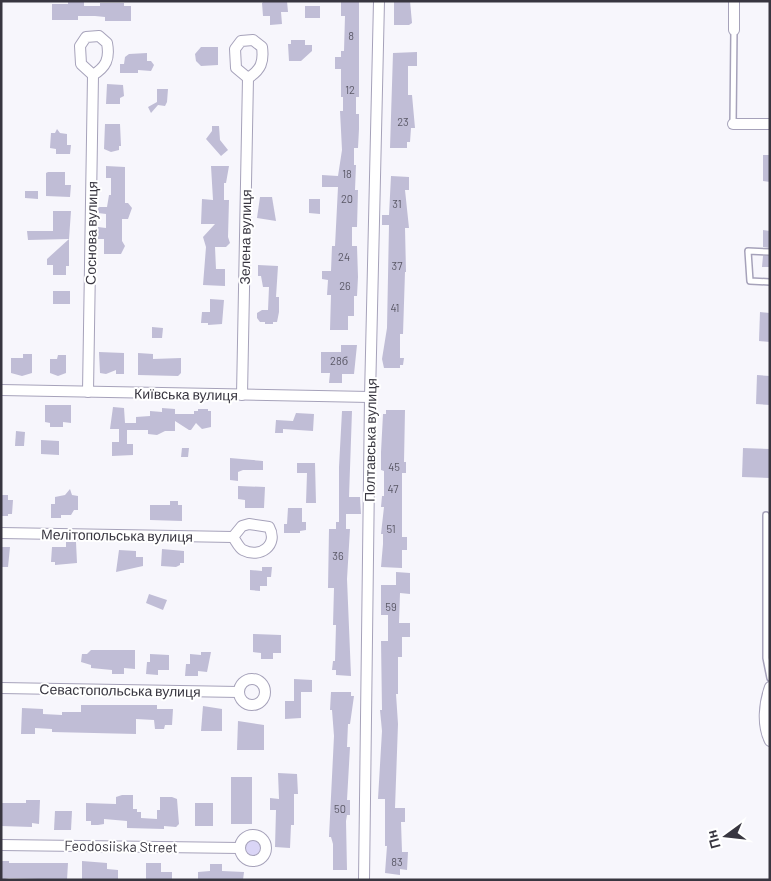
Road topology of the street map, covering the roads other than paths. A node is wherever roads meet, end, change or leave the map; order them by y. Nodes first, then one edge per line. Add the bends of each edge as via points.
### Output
1 (379, 1) edge
2 (734, 1) edge
3 (734, 30) joint
4 (93, 75) dead end
5 (248, 78) dead end
6 (732, 124) joint
7 (770, 124) edge
8 (770, 252) edge
9 (770, 282) edge
10 (1, 390) edge
11 (88, 392) junction
12 (242, 395) junction
13 (370, 397) junction
14 (766, 515) dead end
15 (1, 533) edge
16 (233, 537) dead end
17 (770, 678) edge
18 (770, 687) edge
19 (1, 688) edge
20 (239, 692) dead end
21 (770, 740) edge
22 (1, 845) edge
23 (240, 848) dead end
24 (364, 880) edge

1 - 13 street, Полтавська вулиця
2 - 3 street
3 - 6 lane
4 - 11 street, Соснова вулиця
5 - 12 street, Зелена вулиця
6 - 7 street
8 - 9 lane via 748,251 750,281
10 - 11 street, Київська вулиця
11 - 12 street, Київська вулиця
12 - 13 street, Київська вулиця
13 - 24 street, Полтавська вулиця
14 - 17 lane via 766,658
15 - 16 street, Мелітопольська вулиця
18 - 21 street via 765,726
19 - 20 street, Севастопольська вулиця
22 - 23 street, Feodosiiska Street

